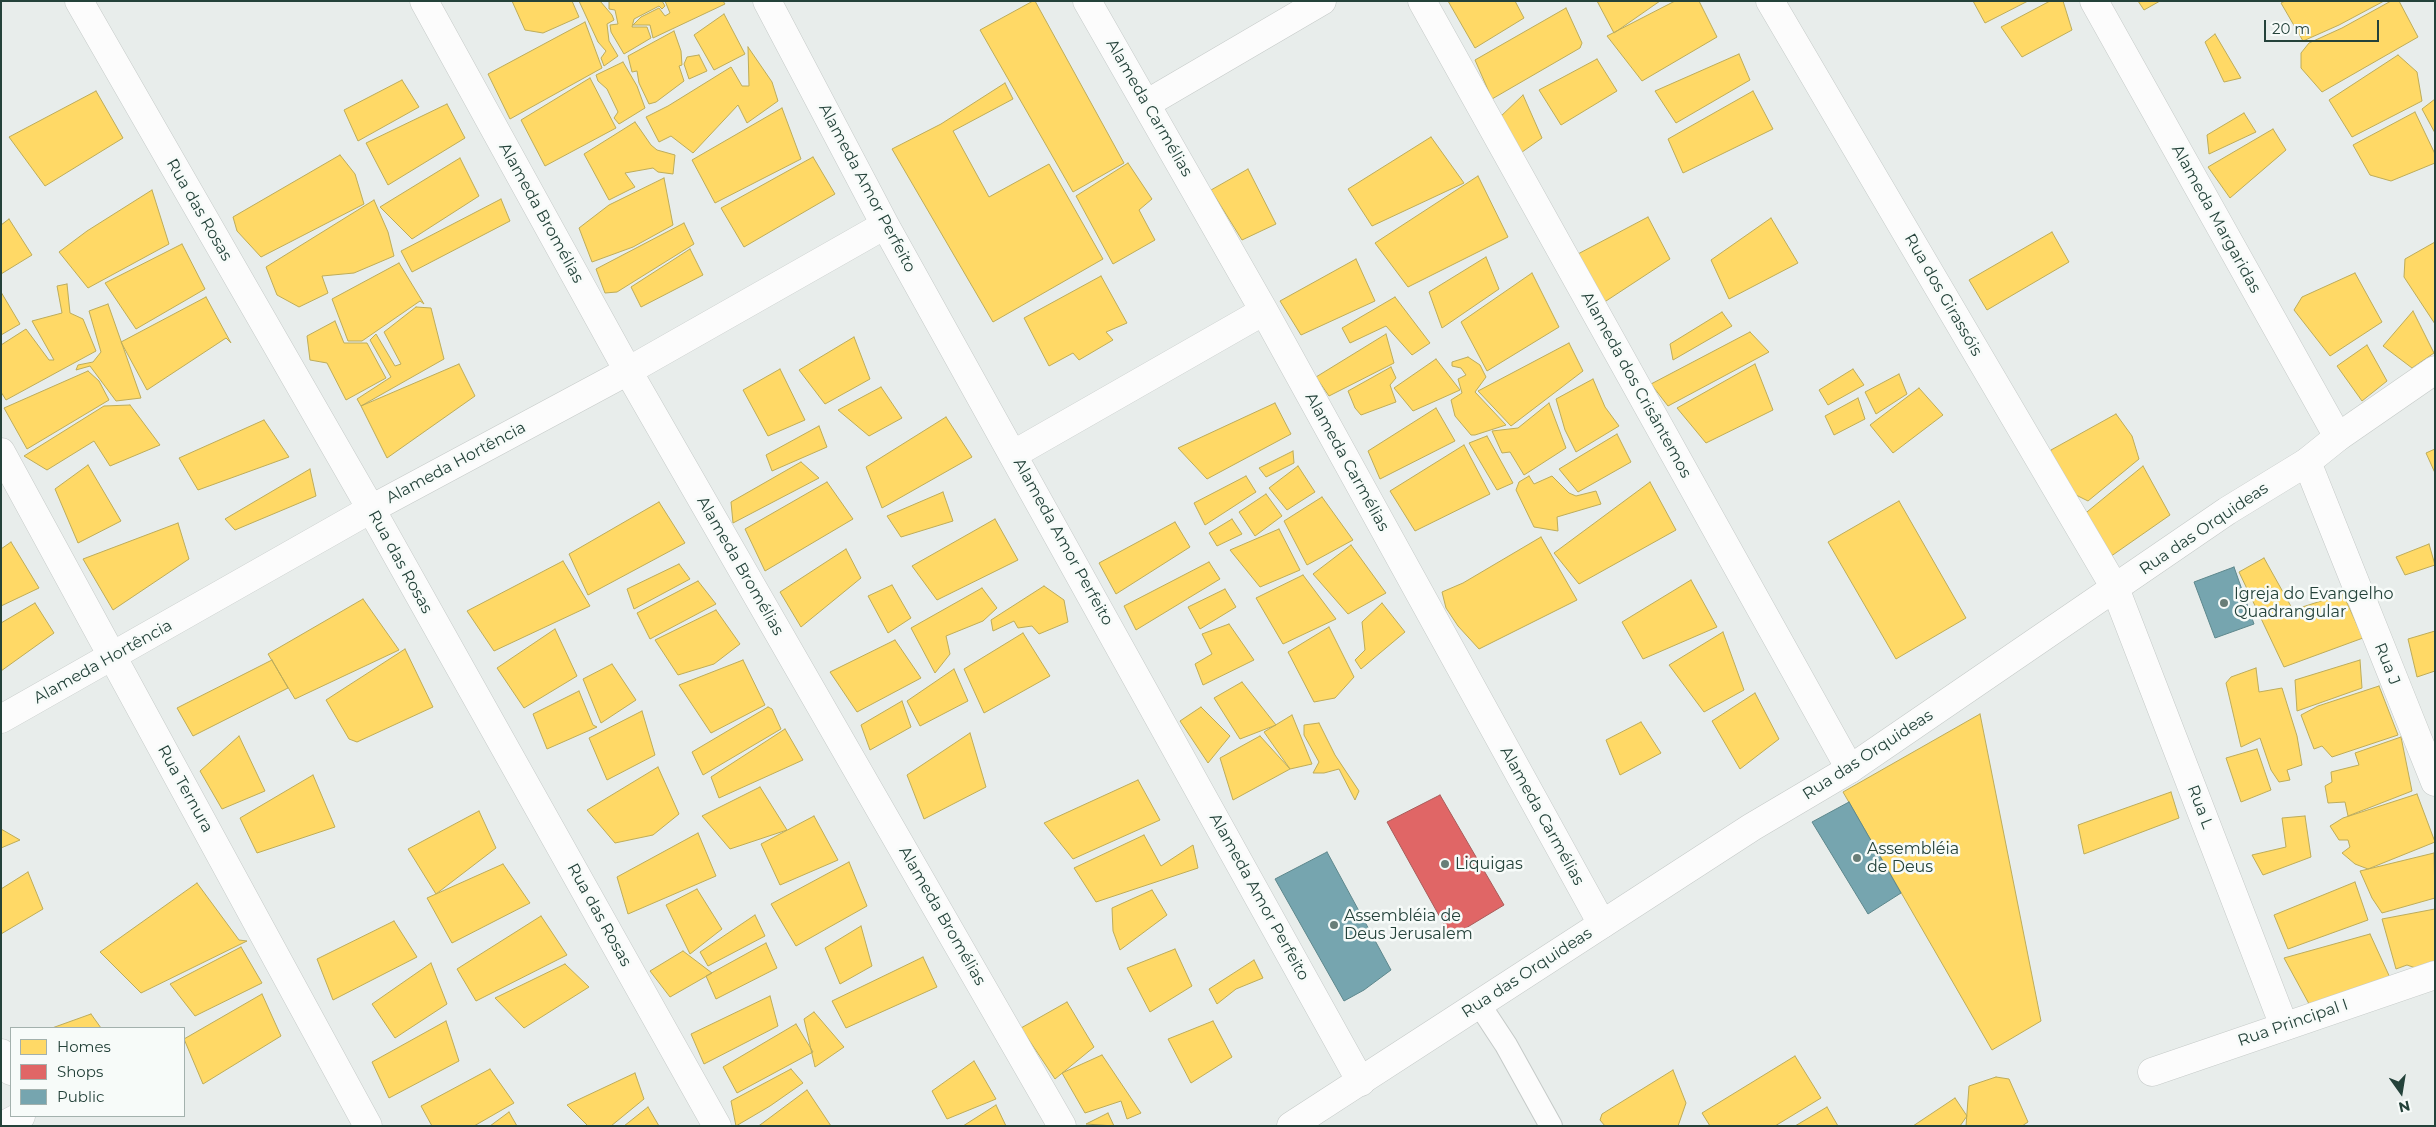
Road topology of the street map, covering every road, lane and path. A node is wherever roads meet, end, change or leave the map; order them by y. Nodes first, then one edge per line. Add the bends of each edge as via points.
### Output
1 (79, 1) edge
2 (424, 1) edge
3 (767, 1) edge
4 (1087, 1) edge
5 (1322, 1) edge
6 (1422, 1) edge
7 (1770, 1) edge
8 (2094, 1) edge
9 (1146, 104) junction
10 (885, 225) junction
11 (1264, 311) junction
12 (2435, 370) edge
13 (628, 371) junction
14 (2338, 437) junction
15 (1, 452) edge
16 (1014, 454) junction
17 (2306, 462) junction
18 (371, 509) junction
19 (2115, 588) junction
20 (112, 657) junction
21 (1, 718) edge
22 (1850, 769) junction
23 (2435, 782) edge
24 (1602, 924) junction
25 (2435, 976) edge
26 (1479, 1004) junction
27 (2284, 1026) junction
28 (1, 1053) edge
29 (10, 1069) edge
30 (2152, 1072) dead end
31 (1361, 1082) junction
32 (19, 1117) edge
33 (2, 1126) edge
34 (368, 1126) edge
35 (716, 1126) edge
36 (1062, 1126) edge
37 (1291, 1126) edge
38 (1551, 1126) edge

1 - 18 street, Rua das Rosas
2 - 13 street, Alameda Bromélias
3 - 10 street, Alameda Amor Perfeito
4 - 9 street, Alameda Carmélias
5 - 9 street
6 - 22 street, Alameda dos Crisântemos
7 - 19 street, Rua dos Girassóis
8 - 14 street, Alameda Margaridas
9 - 11 street, Alameda Carmélias
10 - 13 street, Alameda Hortência
10 - 16 street, Alameda Amor Perfeito
11 - 16 street
11 - 24 street, Alameda Carmélias
12 - 14 street, Rua das Orquideas
13 - 18 street, Alameda Hortência
13 - 36 street, Alameda Bromélias
14 - 17 street, Rua das Orquideas
15 - 20 street, Rua Ternura
16 - 31 street, Alameda Amor Perfeito
17 - 19 street, Rua das Orquideas via 2227,511
17 - 23 street, Rua J
18 - 20 street, Alameda Hortência
18 - 35 street, Rua das Rosas
19 - 22 street, Rua das Orquideas
19 - 27 street, Rua L
20 - 21 street, Alameda Hortência
20 - 34 street, Rua Ternura
22 - 24 street, Rua das Orquideas via 1752,827
24 - 26 street, Rua das Orquideas
25 - 27 street, Rua Principal I
26 - 31 street, Rua das Orquideas
26 - 38 lane
27 - 30 street, Rua Principal I
28 - 29 street
31 - 37 street, Rua das Orquideas
32 - 33 street

